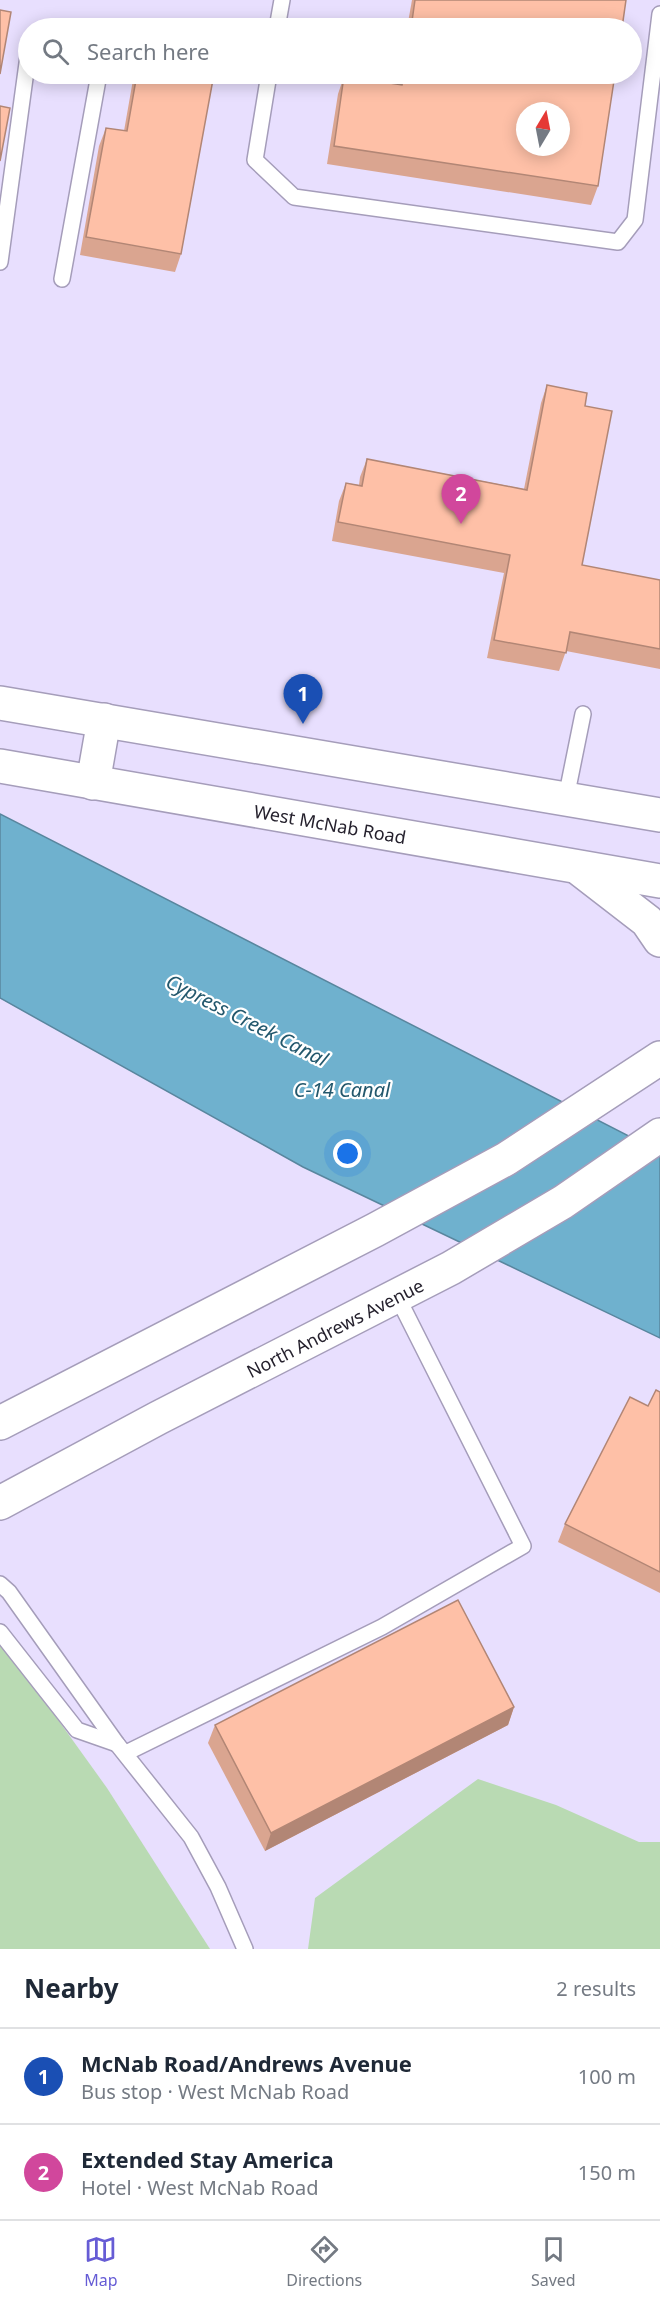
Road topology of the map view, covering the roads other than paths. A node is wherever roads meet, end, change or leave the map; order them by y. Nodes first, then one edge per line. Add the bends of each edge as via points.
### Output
1 (282, 0) edge
2 (660, 14) edge
3 (279, 18) edge
4 (24, 84) edge
5 (97, 84) edge
6 (267, 84) edge
7 (0, 262) edge
8 (62, 279) dead end
9 (0, 703) edge
10 (583, 714) dead end
11 (104, 720) junction
12 (0, 766) edge
13 (93, 783) junction
14 (566, 798) junction
15 (660, 815) edge
16 (577, 867) junction
17 (660, 881) edge
18 (660, 940) edge
19 (659, 1055) edge
20 (660, 1135) edge
21 (397, 1296) junction
22 (0, 1422) edge
23 (0, 1503) edge
24 (0, 1584) edge
25 (0, 1632) edge
26 (122, 1748) junction
27 (245, 1949) edge

1 - 3 lane
2 - 6 lane via 635,220 618,242 294,197 255,160
4 - 7 lane
5 - 8 lane
9 - 11 main road
10 - 14 lane
11 - 13 main road
11 - 14 main road
12 - 13 main road, West McNab Road
13 - 16 main road, West McNab Road
14 - 15 main road
16 - 17 main road, West McNab Road
16 - 18 main road via 647,921
19 - 22 main road via 603,1098 506,1159
20 - 21 main road, North Andrews Avenue via 563,1202
21 - 23 main road, North Andrews Avenue
21 - 26 lane via 523,1546 382,1627
24 - 26 lane
25 - 26 lane via 77,1730
26 - 27 lane via 191,1837

